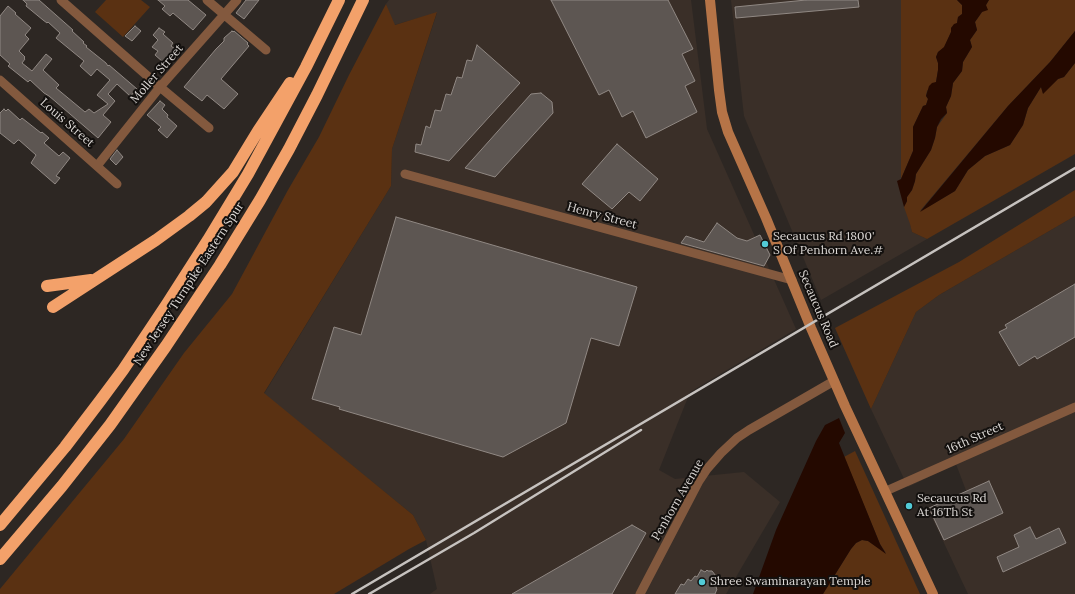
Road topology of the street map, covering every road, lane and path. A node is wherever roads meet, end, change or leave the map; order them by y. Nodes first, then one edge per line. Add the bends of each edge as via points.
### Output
1 (60, 0) edge
2 (208, 0) edge
3 (237, 0) edge
4 (339, 0) edge
5 (363, 0) edge
6 (710, 0) edge
7 (225, 15) junction
8 (322, 36) junction
9 (266, 50) dead end
10 (0, 80) edge
11 (160, 87) junction
12 (209, 128) dead end
13 (97, 166) junction
14 (405, 174) dead end
15 (117, 184) dead end
16 (96, 279) junction
17 (792, 280) junction
18 (47, 286) dead end
19 (53, 307) dead end
20 (834, 381) junction
21 (1075, 407) edge
22 (886, 491) junction
23 (0, 525) edge
24 (0, 559) edge
25 (640, 594) edge
26 (933, 594) edge

1 - 11 street
2 - 7 street
3 - 7 street, Moller Street
4 - 8 highway, New Jersey Turnpike Eastern Spur
5 - 24 highway, New Jersey Turnpike Eastern Spur via 298,132 220,265 110,425
6 - 17 main road, Secaucus Road via 722,112 728,132
7 - 9 street
7 - 11 street, Moller Street
8 - 16 highway via 238,165 220,188 189,216
8 - 23 highway, New Jersey Turnpike Eastern Spur via 245,179 167,304 96,406
10 - 13 street, Louis Street
11 - 12 street
11 - 13 street, Moller Street
13 - 15 street, Louis Street
14 - 17 street, Henry Street
16 - 18 highway
16 - 19 highway
17 - 20 main road, Secaucus Road
20 - 22 main road, Secaucus Road
20 - 25 street, Penhorn Avenue via 749,430 721,453 700,481
21 - 22 street, 16th Street
22 - 26 main road, Secaucus Road

